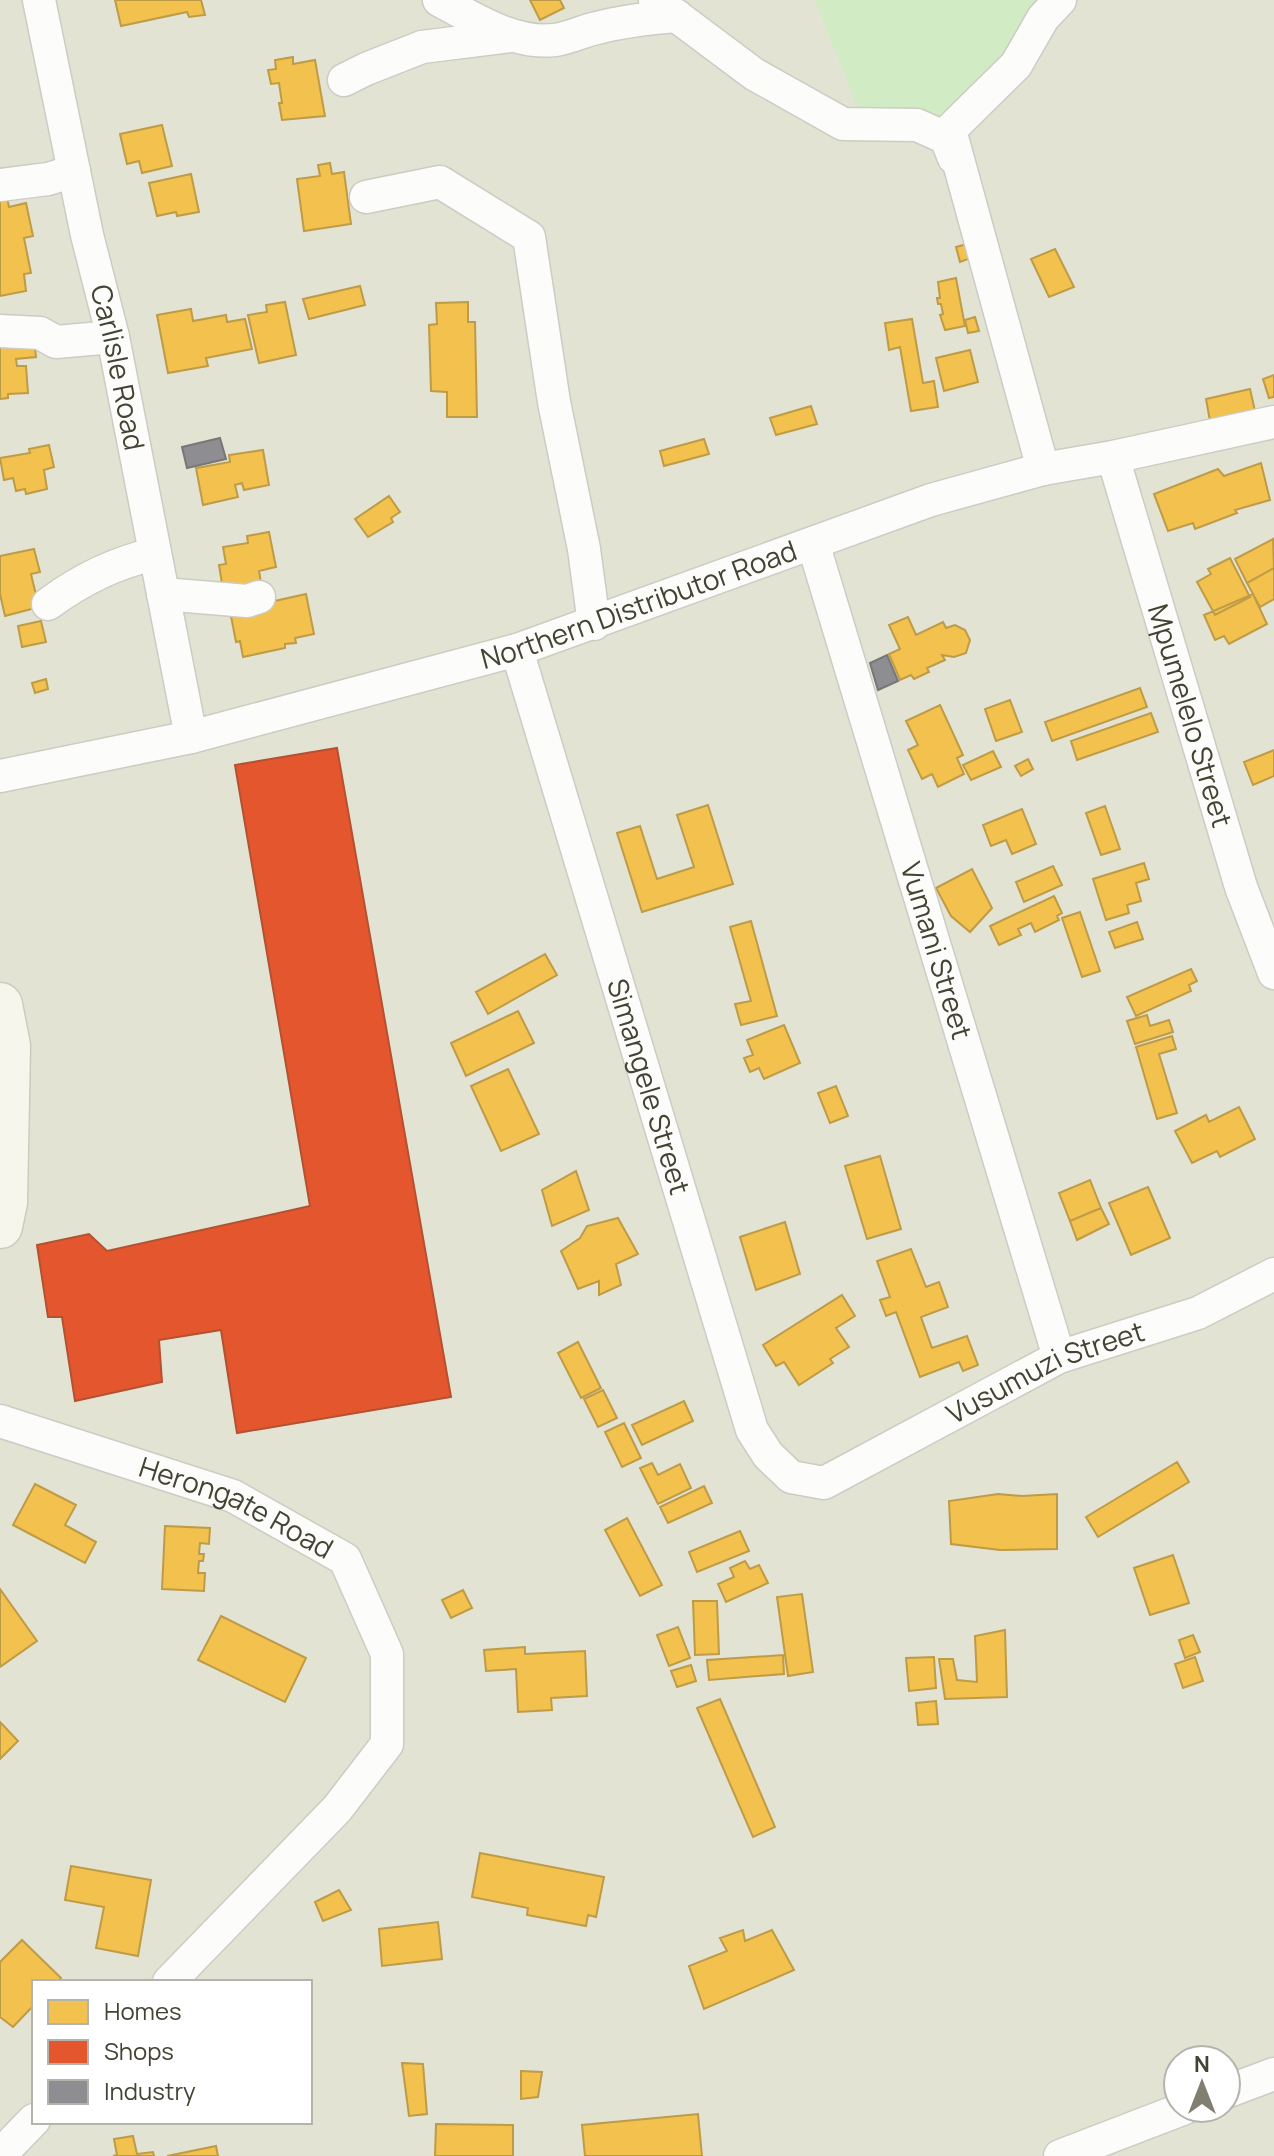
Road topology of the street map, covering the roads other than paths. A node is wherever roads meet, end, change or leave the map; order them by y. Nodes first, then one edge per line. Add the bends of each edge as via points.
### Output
1 (39, 0) edge
2 (439, 0) edge
3 (1060, 0) edge
4 (666, 8) edge
5 (514, 36) junction
6 (344, 80) dead end
7 (74, 171) junction
8 (963, 180) junction
9 (0, 185) edge
10 (366, 197) dead end
11 (0, 331) edge
12 (113, 337) junction
13 (1274, 422) edge
14 (1113, 457) junction
15 (1043, 469) junction
16 (813, 543) junction
17 (155, 554) junction
18 (163, 594) junction
19 (259, 597) dead end
20 (48, 604) dead end
21 (594, 624) junction
22 (517, 650) junction
23 (191, 737) junction
24 (0, 776) edge
25 (1274, 973) edge
26 (0, 1005) edge
27 (0, 1226) edge
28 (1274, 1274) edge
29 (1059, 1357) junction
30 (0, 1421) edge
31 (824, 1483) joint
32 (171, 1980) edge
33 (1274, 2074) edge
34 (1242, 2086) edge
35 (1162, 2117) edge
36 (32, 2122) edge
37 (0, 2155) edge
38 (1060, 2156) edge

1 - 7 street, Carlisle Road
2 - 5 street
3 - 8 street via 1016,65 950,130
4 - 5 street via 555,40
4 - 8 street via 754,74 843,124 917,125 946,138
5 - 6 street via 422,47
7 - 9 street
7 - 12 street, Carlisle Road
8 - 15 street
10 - 21 street via 440,182 529,237
11 - 12 street via 40,333 56,342
12 - 17 street, Carlisle Road
13 - 14 street, Northern Distributor Road
14 - 15 street, Northern Distributor Road
14 - 25 street, Mpumelelo Street via 1241,887
15 - 16 street, Northern Distributor Road via 931,500
16 - 21 street, Northern Distributor Road
16 - 29 street, Vumani Street
17 - 18 street, Carlisle Road
17 - 20 street via 110,567
18 - 19 street via 247,601
18 - 23 street, Carlisle Road
21 - 22 street, Northern Distributor Road
22 - 23 street, Northern Distributor Road
22 - 31 street, Simangele Street via 752,1430 791,1477
23 - 24 street, Northern Distributor Road
26 - 27 main road via 8,1046
28 - 29 street, Vusumuzi Street via 1198,1313
29 - 31 street, Vusumuzi Street
30 - 32 street, Herongate Road via 233,1496 345,1559 387,1654 387,1744 337,1809
33 - 34 street
35 - 38 street
36 - 37 street

